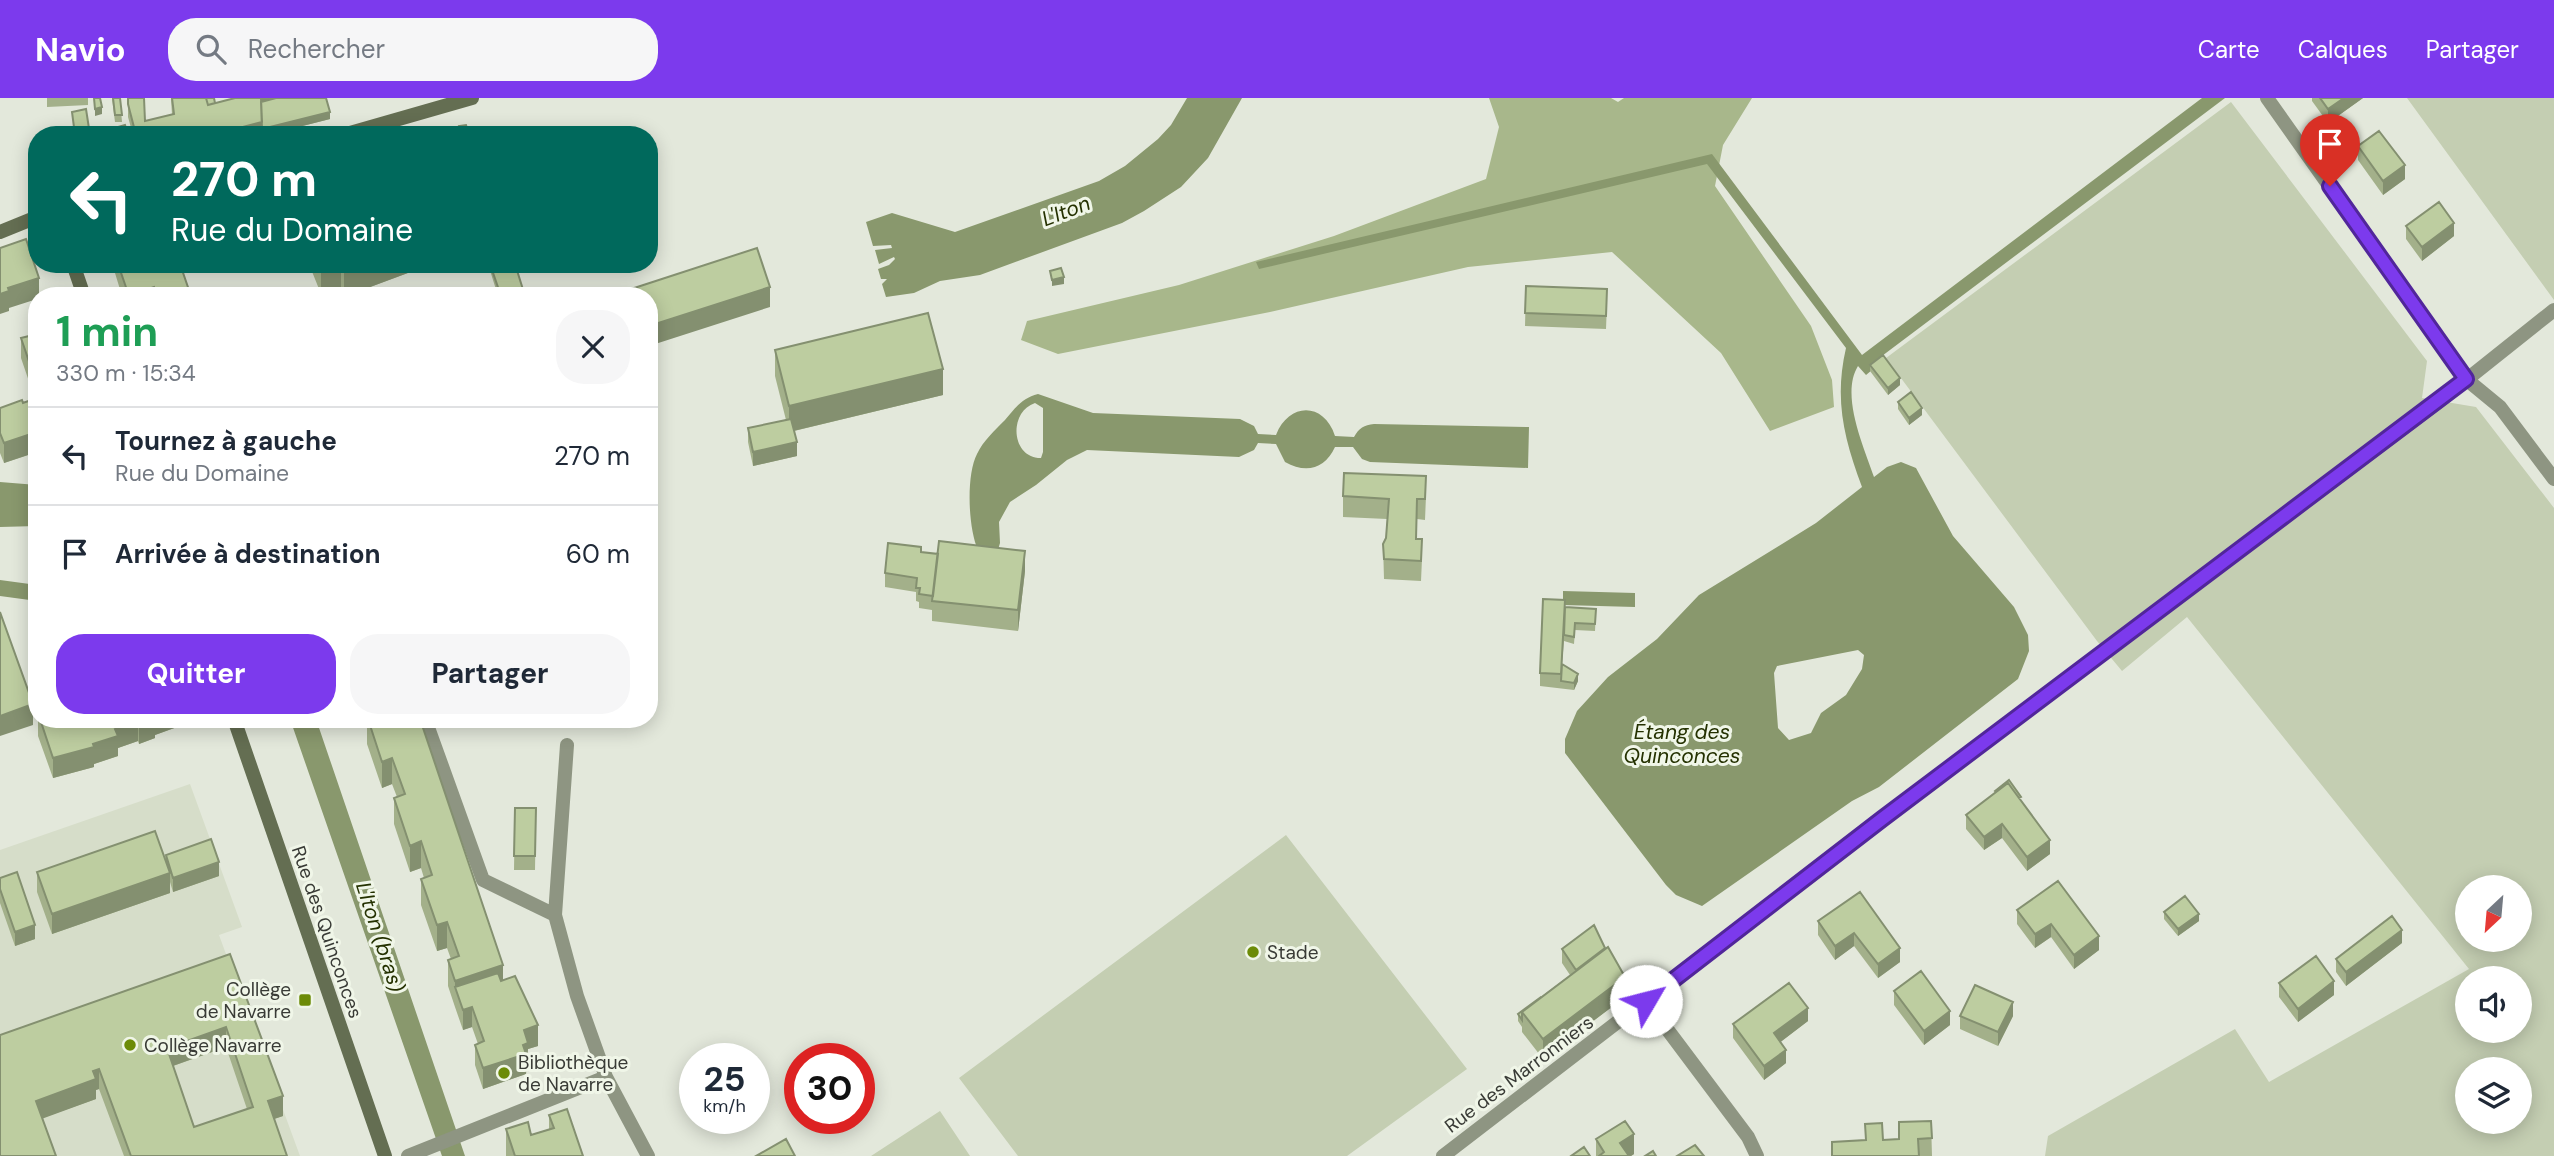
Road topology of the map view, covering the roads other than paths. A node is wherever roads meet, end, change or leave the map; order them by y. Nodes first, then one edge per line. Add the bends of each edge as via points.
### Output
1 (472, 98) edge
2 (2267, 98) edge
3 (374, 126) edge
4 (28, 221) edge
5 (0, 232) edge
6 (2554, 310) edge
7 (2466, 379) junction
8 (2554, 479) edge
9 (237, 728) edge
10 (428, 728) edge
11 (567, 745) dead end
12 (555, 915) junction
13 (1646, 1001) junction
14 (606, 1077) junction
15 (386, 1156) edge
16 (408, 1156) edge
17 (648, 1156) edge
18 (1443, 1156) edge
19 (1757, 1156) edge

1 - 3 street
2 - 7 street
4 - 5 street
6 - 7 street, Rue des Marronniers
7 - 8 street via 2500,407
7 - 13 street, Rue des Marronniers
9 - 15 street, Rue des Quinconces
10 - 12 street via 483,880
11 - 12 street
12 - 14 street
13 - 18 street, Rue des Marronniers
13 - 19 street via 1748,1137
14 - 16 street
14 - 17 street

